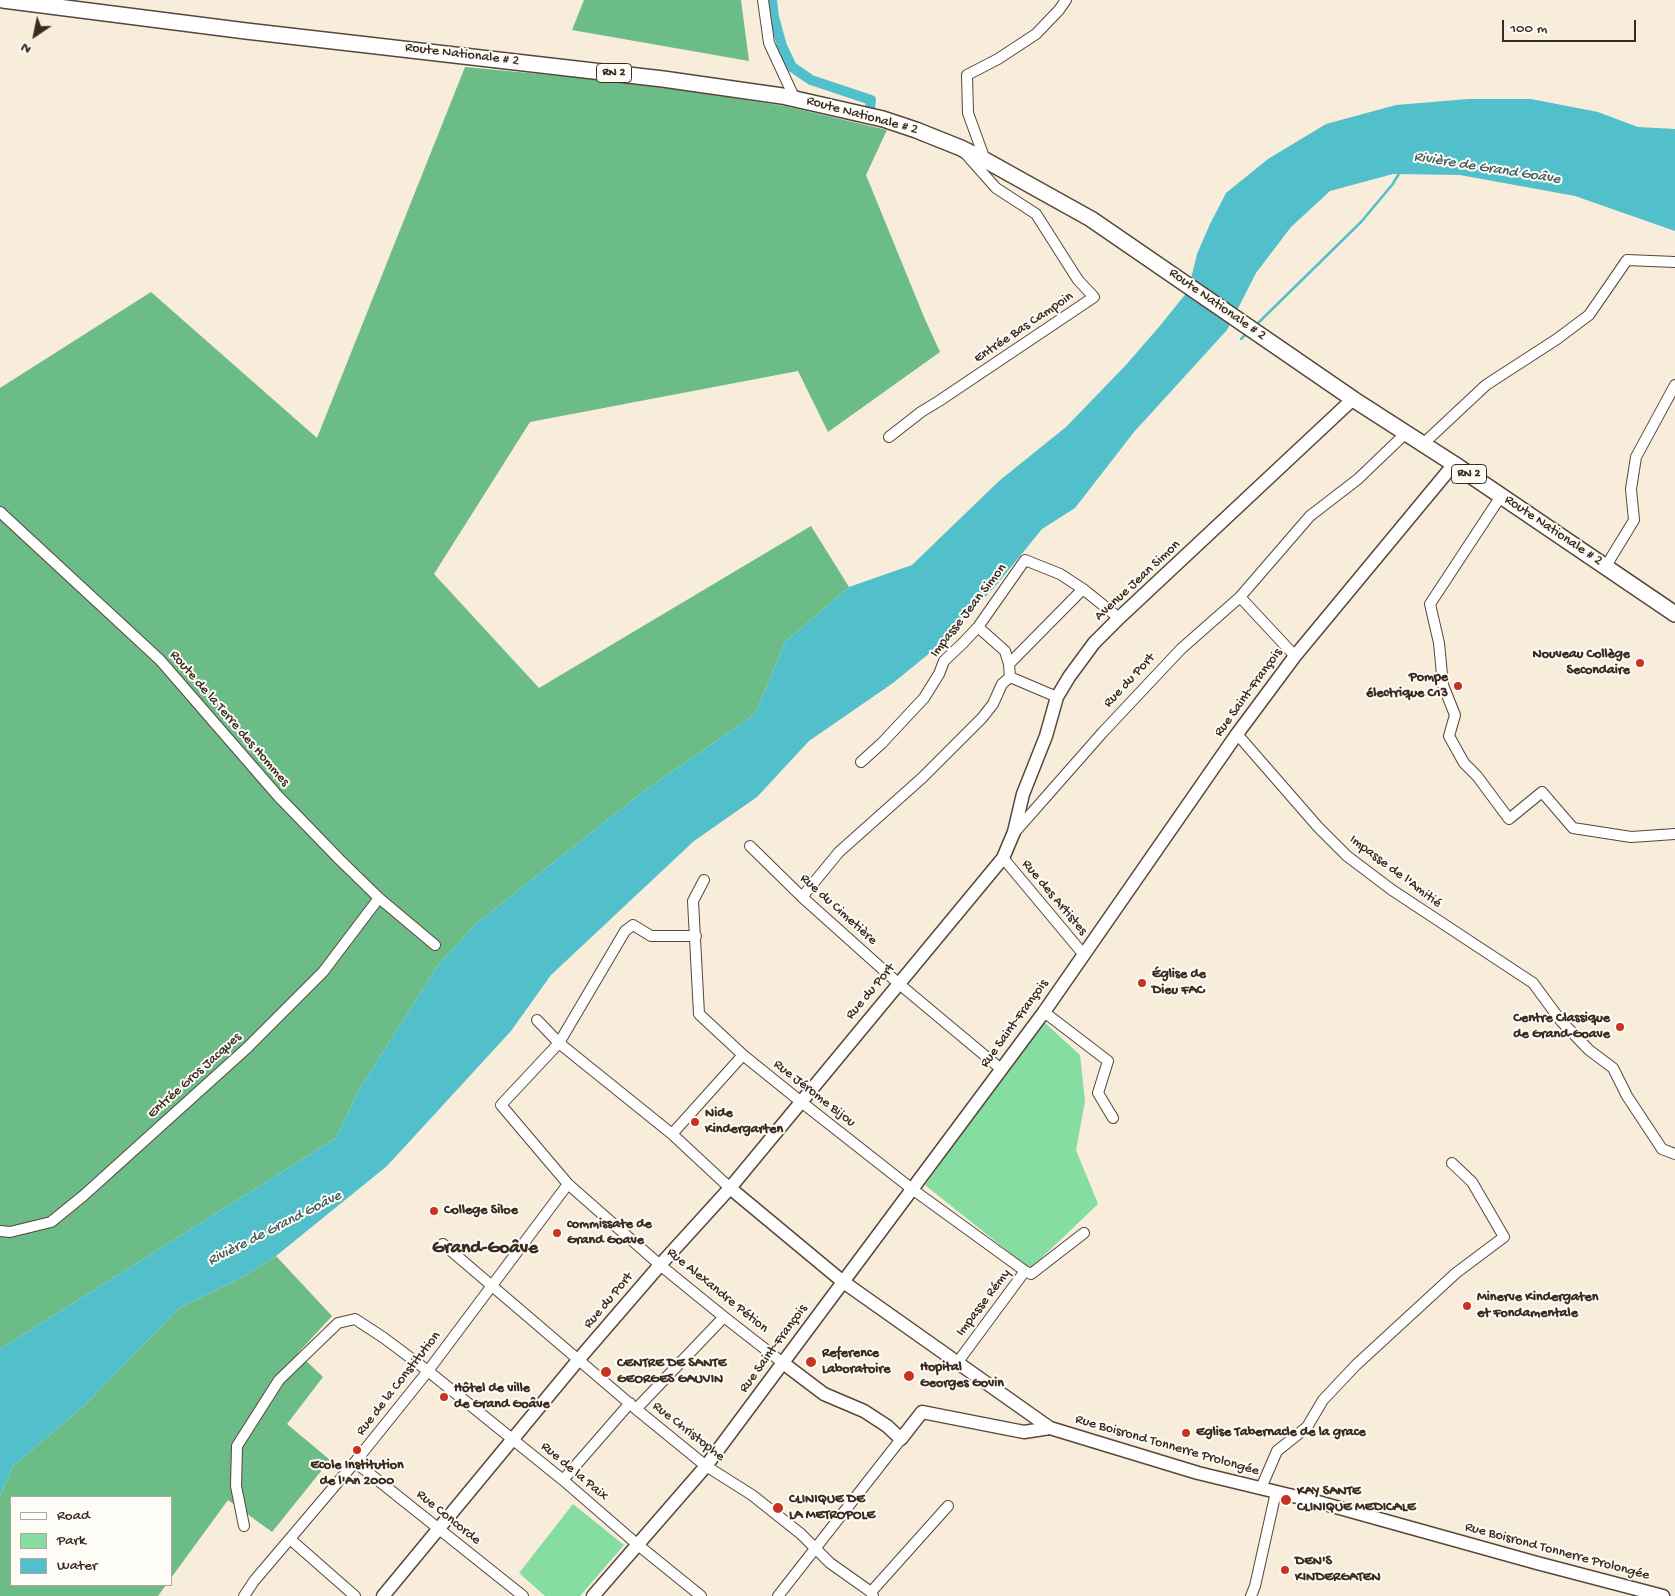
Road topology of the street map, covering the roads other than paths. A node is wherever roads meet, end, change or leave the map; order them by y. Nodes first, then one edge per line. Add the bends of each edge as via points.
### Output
1 (3, 0) edge
2 (763, 0) edge
3 (1066, 0) edge
4 (794, 98) junction
5 (961, 148) junction
6 (985, 160) junction
7 (1675, 262) edge
8 (1675, 385) edge
9 (1353, 399) junction
10 (1406, 433) junction
11 (889, 437) dead end
12 (1423, 444) junction
13 (1454, 464) junction
14 (1501, 496) junction
15 (0, 512) edge
16 (1606, 566) junction
17 (1083, 589) junction
18 (1240, 597) junction
19 (1675, 614) edge
20 (1119, 618) junction
21 (978, 627) junction
22 (1295, 656) junction
23 (1009, 664) junction
24 (1010, 678) junction
25 (1057, 697) junction
26 (1237, 734) junction
27 (861, 762) dead end
28 (1014, 832) junction
29 (1675, 834) edge
30 (750, 846) dead end
31 (1003, 858) junction
32 (704, 880) dead end
33 (802, 897) junction
34 (379, 898) junction
35 (696, 936) junction
36 (435, 945) dead end
37 (1084, 955) junction
38 (898, 983) junction
39 (1044, 1012) junction
40 (537, 1020) dead end
41 (559, 1043) junction
42 (743, 1055) junction
43 (1001, 1069) junction
44 (800, 1101) junction
45 (1113, 1118) dead end
46 (672, 1134) junction
47 (1675, 1154) edge
48 (1452, 1163) dead end
49 (568, 1184) junction
50 (730, 1188) junction
51 (912, 1189) junction
52 (0, 1231) edge
53 (1084, 1233) dead end
54 (443, 1244) dead end
55 (660, 1265) junction
56 (1025, 1271) junction
57 (842, 1281) junction
58 (493, 1286) junction
59 (724, 1318) junction
60 (579, 1359) junction
61 (783, 1363) junction
62 (957, 1363) junction
63 (428, 1371) junction
64 (633, 1406) junction
65 (1050, 1428) junction
66 (901, 1439) junction
67 (513, 1440) junction
68 (355, 1462) junction
69 (706, 1466) junction
70 (563, 1480) junction
71 (1261, 1488) junction
72 (1276, 1492) junction
73 (948, 1506) dead end
74 (244, 1526) dead end
75 (440, 1529) junction
76 (290, 1539) junction
77 (638, 1545) junction
78 (816, 1548) junction
79 (872, 1594) edge
80 (244, 1596) edge
81 (355, 1596) edge
82 (383, 1596) edge
83 (523, 1596) edge
84 (593, 1596) edge
85 (702, 1596) edge
86 (778, 1596) edge
87 (1251, 1596) edge
88 (1663, 1596) edge

1 - 4 main road, Route Nationale # 2 / RN 2 via 663,79
2 - 4 street via 769,43
3 - 6 street via 1036,34 967,75 968,113
4 - 5 main road, Route Nationale # 2 / RN 2 via 883,119
5 - 6 main road, Route Nationale # 2 / RN 2
5 - 11 street, Entrée Bas Campoin via 996,188 1036,214 1078,280 1094,297
6 - 9 main road, Route Nationale # 2 / RN 2 via 1091,219
7 - 12 street via 1627,260 1589,315 1486,385
8 - 16 street via 1636,457 1631,489 1634,520
9 - 10 main road, Route Nationale # 2 / RN 2
9 - 20 street, Avenue Jean Simon
10 - 12 main road, Route Nationale # 2 / RN 2
10 - 18 street, Rue du Port via 1358,479 1310,516
12 - 13 main road, Route Nationale # 2 / RN 2
13 - 14 main road, Route Nationale # 2 / RN 2
13 - 22 street, Rue Saint-François
14 - 16 main road, Route Nationale # 2 / RN 2
14 - 29 street via 1430,604 1439,643 1443,685 1455,715 1449,736 1464,763 1510,819 1542,792 1573,828 1632,837
15 - 34 street, Route de la Terre des Hommes via 160,660 278,796
16 - 19 main road, Route Nationale # 2 / RN 2
17 - 20 street, Impasse Jean Simon
17 - 21 street, Impasse Jean Simon via 1060,574 1025,560
17 - 23 street
18 - 22 street
18 - 28 street, Rue du Port via 1181,649
20 - 25 street, Avenue Jean Simon via 1094,644
21 - 23 street via 1005,652
21 - 27 street, Impasse Jean Simon via 944,661 924,698
22 - 26 street, Rue Saint-François
23 - 24 street
24 - 25 street
24 - 33 street via 1002,684 994,704 982,718 929,772 839,852
25 - 28 street, Avenue Jean Simon via 1046,736 1023,794
26 - 37 street, Rue Saint-François
26 - 47 street, Impasse de l'Amitié via 1347,856 1392,890 1532,983 1589,1050 1613,1068 1627,1096 1662,1149
28 - 31 street, Rue du Port
30 - 33 street, Rue du Cimetière
31 - 37 street, Rue des Artistes
31 - 38 street, Rue du Port
32 - 35 street, Rue Jérome Bijou via 693,901
33 - 38 street, Rue du Cimetière
34 - 36 street, Route de la Terre des Hommes
34 - 52 street, Entrée Gros Jacques via 323,972 247,1048 83,1196 51,1222 10,1232
35 - 41 street via 651,936 633,925 625,930
35 - 42 street, Rue Jérome Bijou via 699,1014
37 - 39 street, Rue Saint-François
38 - 43 street, Rue du Cimetière
38 - 44 street, Rue du Port
39 - 43 street, Rue Saint-François
39 - 45 street via 1108,1061 1098,1093
40 - 41 street
41 - 46 street
41 - 49 street, Rue Alexandre Pétion via 501,1105
42 - 44 street, Rue Jérome Bijou
42 - 46 street
43 - 51 street, Rue Saint-François
44 - 50 street, Rue du Port
44 - 51 street, Rue Jérome Bijou
46 - 50 street
48 - 71 street via 1472,1182 1504,1237 1456,1273 1356,1365 1324,1400 1307,1427 1276,1451
49 - 55 street, Rue Alexandre Pétion
49 - 58 street, Rue de la Constitution
50 - 55 street, Rue du Port
50 - 57 street, Rue Boisrond Tonnerre Prolongée
51 - 56 street, Rue Jérome Bijou
51 - 57 street, Rue Saint-François
53 - 56 street, Impasse Rémy via 1031,1274
54 - 58 street, Rue Christophe
55 - 59 street, Rue Alexandre Pétion
55 - 60 street, Rue du Port
56 - 62 street, Impasse Rémy
57 - 61 street, Rue Saint-François
57 - 62 street, Rue Boisrond Tonnerre Prolongée
58 - 60 street, Rue Christophe
58 - 63 street, Rue de la Constitution
59 - 61 street, Rue Alexandre Pétion
59 - 64 street
60 - 64 street, Rue Christophe
60 - 67 street, Rue du Port
61 - 66 street, Rue Alexandre Pétion via 824,1394 864,1411
61 - 69 street, Rue Saint-François
62 - 65 street, Rue Boisrond Tonnerre Prolongée
63 - 67 street, Rue de la Paix
63 - 68 street, Rue de la Constitution
63 - 74 street, Rue de la Paix via 355,1319 338,1323 278,1380 238,1446 236,1486
64 - 69 street, Rue Christophe
64 - 70 street
65 - 66 street via 1024,1432 922,1412
65 - 71 street, Rue Boisrond Tonnerre Prolongée via 1198,1473
66 - 78 street
67 - 70 street, Rue de la Paix
67 - 75 street, Rue du Port
68 - 75 street, Rue Concorde
68 - 76 street, Rue de la Constitution
69 - 77 street, Rue Saint-François
69 - 78 street, Rue Christophe via 752,1494
70 - 77 street, Rue de la Paix
71 - 72 street, Rue Boisrond Tonnerre Prolongée
72 - 87 street
72 - 88 street, Rue Boisrond Tonnerre Prolongée
73 - 79 street
75 - 82 street, Rue du Port
75 - 83 street, Rue Concorde
76 - 80 street, Rue de la Constitution
76 - 81 street
77 - 84 street, Rue Saint-François
77 - 85 street, Rue de la Paix
78 - 79 street, Rue Christophe via 830,1563
78 - 86 street

